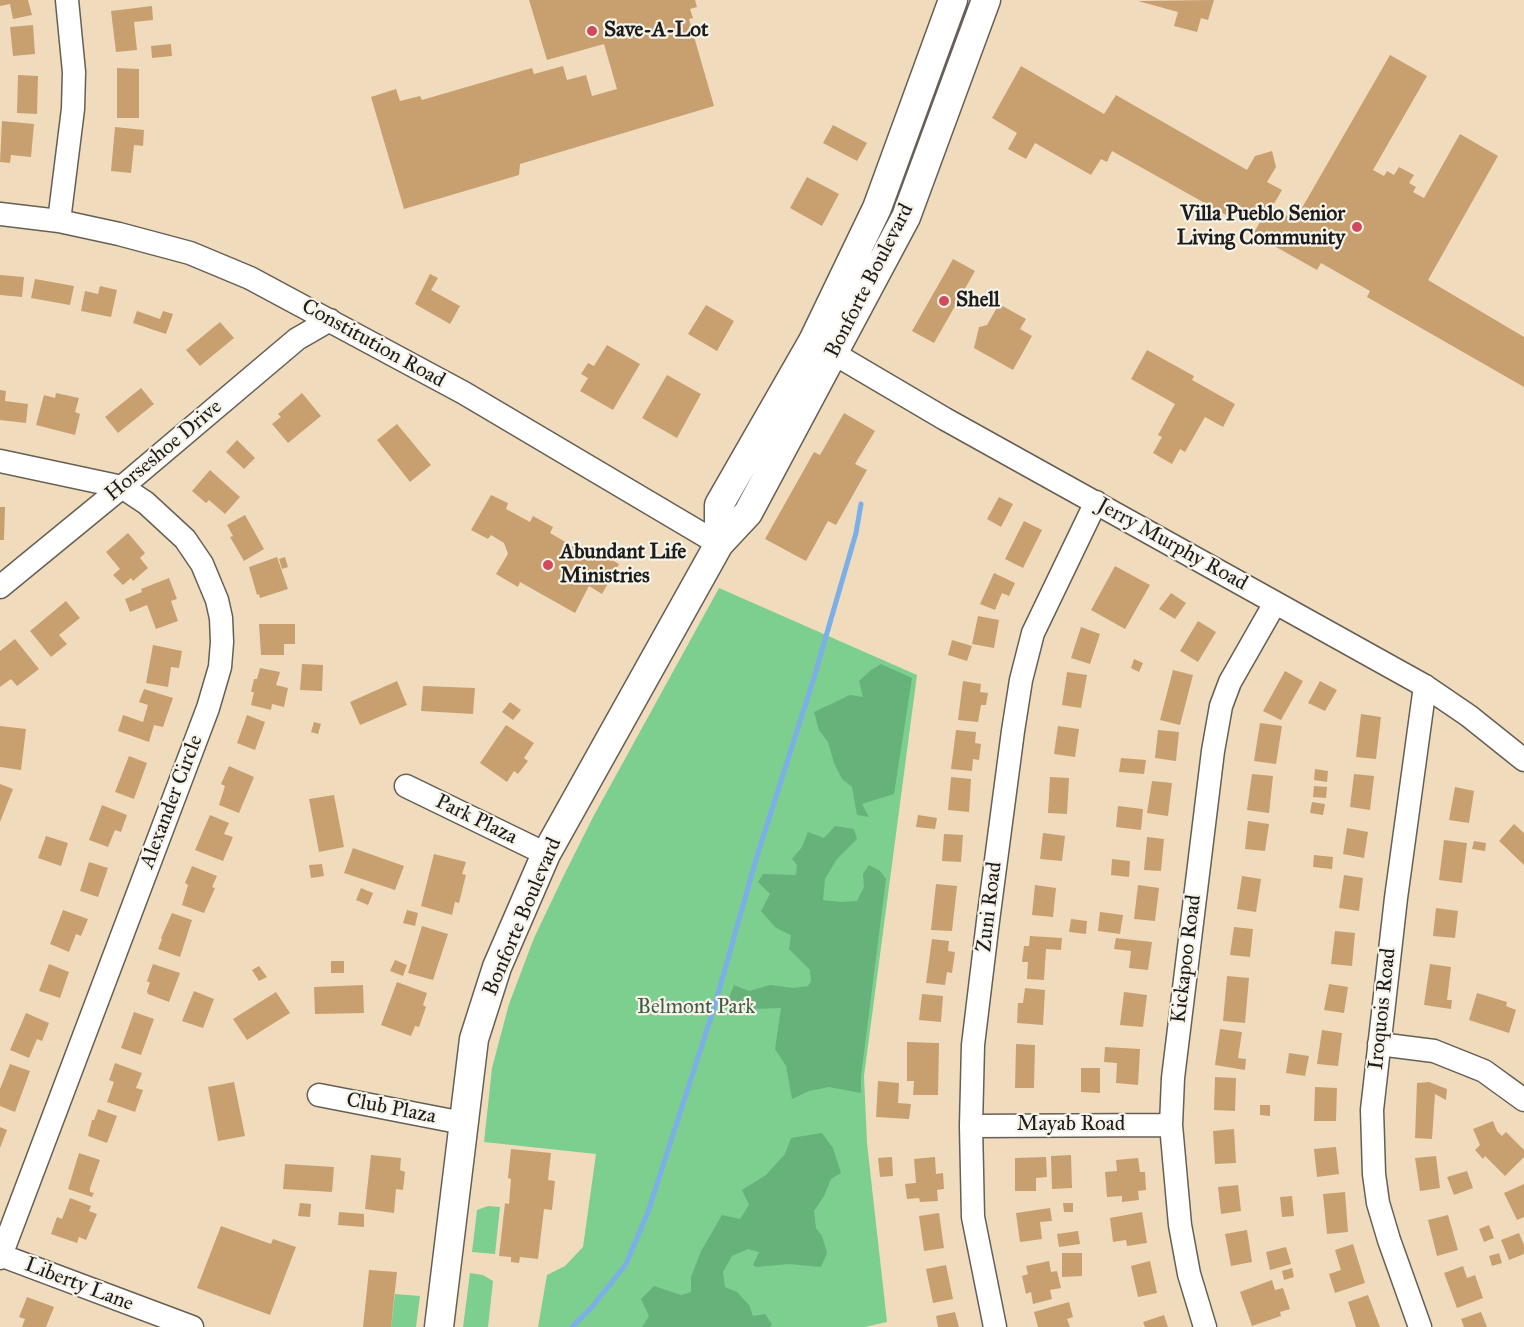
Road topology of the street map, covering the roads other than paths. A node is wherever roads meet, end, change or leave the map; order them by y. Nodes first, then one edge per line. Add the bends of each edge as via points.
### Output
1 (67, 0) edge
2 (953, 0) edge
3 (986, 0) edge
4 (0, 214) edge
5 (59, 221) junction
6 (330, 320) junction
7 (823, 347) junction
8 (0, 461) edge
9 (122, 487) junction
10 (1096, 502) junction
11 (718, 544) junction
12 (0, 587) edge
13 (1275, 603) junction
14 (1425, 686) junction
15 (1524, 760) edge
16 (406, 786) dead end
17 (546, 854) junction
18 (1379, 1044) junction
19 (319, 1095) dead end
20 (1524, 1100) edge
21 (463, 1123) junction
22 (1171, 1125) junction
23 (971, 1126) junction
24 (0, 1256) edge
25 (192, 1327) edge
26 (439, 1327) edge
27 (995, 1327) edge
28 (1205, 1327) edge
29 (1420, 1327) edge

1 - 5 street via 74,72 73,109
2 - 7 main road, Bonforte Boulevard
3 - 7 main road, Bonforte Boulevard via 906,217
4 - 5 street, Constitution Road
5 - 6 street, Constitution Road via 190,253 250,278
6 - 9 street, Horseshoe Drive via 297,339
6 - 11 street, Constitution Road via 464,393
7 - 10 street, Jerry Murphy Road
7 - 11 main road, Bonforte Boulevard via 748,513
8 - 9 street, Alexander Circle
9 - 12 street, Horseshoe Drive
9 - 24 street, Alexander Circle via 185,539 202,564 221,618 220,667 208,708
10 - 13 street, Jerry Murphy Road
10 - 23 street, Zuni Road via 1033,633 1021,680 973,1045
11 - 17 main road, Bonforte Boulevard
13 - 14 street, Jerry Murphy Road
13 - 22 street, Kickapoo Road via 1230,682 1221,706 1180,1016
14 - 15 street, Jerry Murphy Road
14 - 18 street, Iroquois Road
16 - 17 street, Park Plaza
17 - 21 main road, Bonforte Boulevard via 497,967 474,1039
18 - 20 street via 1434,1051 1484,1071
18 - 29 street, Iroquois Road via 1372,1110 1378,1203
19 - 21 street, Club Plaza
21 - 26 main road, Bonforte Boulevard
22 - 23 street, Mayab Road
22 - 28 street, Kickapoo Road via 1180,1225
23 - 27 street, Zuni Road via 973,1217
24 - 25 street, Liberty Lane

